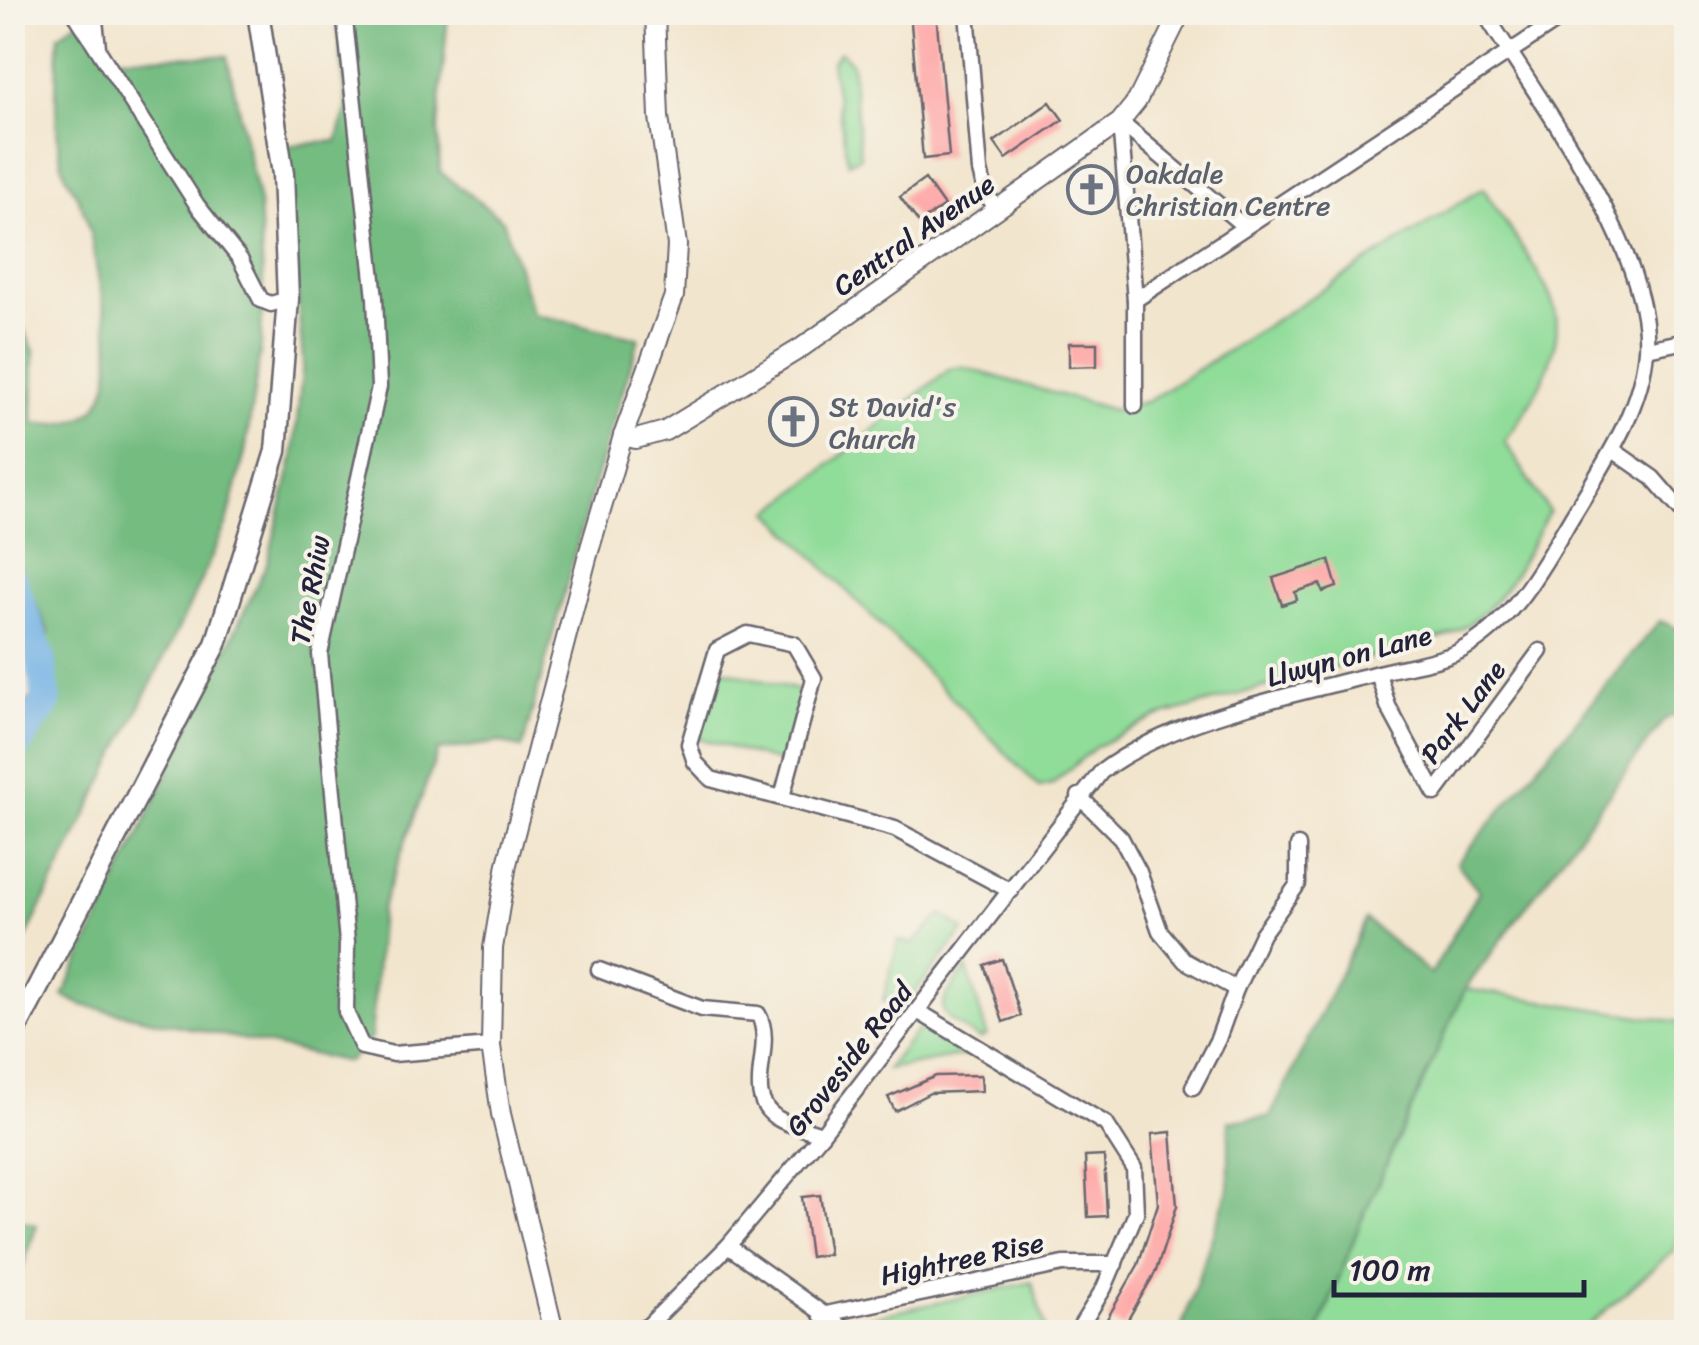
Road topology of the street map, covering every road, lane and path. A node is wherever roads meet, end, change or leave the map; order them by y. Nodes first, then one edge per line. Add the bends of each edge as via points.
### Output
1 (74, 12) edge
2 (94, 12) edge
3 (258, 12) edge
4 (344, 12) edge
5 (655, 12) edge
6 (967, 12) edge
7 (1181, 12) edge
8 (1484, 12) edge
9 (1570, 12) edge
10 (99, 53) junction
11 (1511, 55) junction
12 (1120, 122) junction
13 (998, 210) junction
14 (1245, 226) junction
15 (288, 299) junction
16 (1135, 300) junction
17 (1686, 341) edge
18 (1646, 349) junction
19 (1135, 406) dead end
20 (623, 436) junction
21 (1613, 450) junction
22 (1686, 516) edge
23 (1540, 651) dead end
24 (1378, 673) junction
25 (782, 796) junction
26 (1079, 796) junction
27 (1298, 846) dead end
28 (1011, 890) junction
29 (599, 970) dead end
30 (1236, 989) junction
31 (918, 1012) junction
32 (12, 1037) edge
33 (491, 1046) junction
34 (1193, 1087) dead end
35 (822, 1134) junction
36 (728, 1246) junction
37 (1115, 1264) junction
38 (822, 1315) junction
39 (554, 1332) edge
40 (635, 1332) edge
41 (849, 1332) edge
42 (1078, 1332) edge

1 - 10 street
2 - 10 street
3 - 15 main road via 283,174
4 - 33 street, The Rhiw via 379,387 320,654 347,942 346,1012 362,1047 393,1054
5 - 20 street via 659,117 678,272
6 - 13 street via 980,171
7 - 12 street, Central Avenue
8 - 11 street, Llwyn on Lane
9 - 11 street
10 - 15 street via 197,205 240,258 260,300
11 - 14 street
11 - 18 street, Llwyn on Lane via 1628,259
12 - 13 street, Central Avenue
12 - 14 street
12 - 16 street
13 - 20 street, Central Avenue via 800,348 665,431 636,440
14 - 16 street
15 - 32 main road via 276,451 216,644
16 - 19 street
17 - 18 street
18 - 21 street, Llwyn on Lane
20 - 33 street via 507,864 493,948
21 - 22 street via 1653,478
21 - 24 street, Llwyn on Lane via 1538,573 1496,627 1456,653
23 - 24 street, Park Lane via 1435,793 1388,706
24 - 26 street, Llwyn on Lane via 1180,731 1126,754
25 - 25 street via 814,678 794,644 748,634 717,650 689,744 711,779
25 - 28 street via 896,829
26 - 28 street, Groveside Road
26 - 30 street via 1121,838 1160,932 1185,961
27 - 30 street via 1298,884 1262,934
28 - 31 street, Groveside Road
29 - 35 street via 702,1009 758,1014 766,1056 758,1090 764,1106 777,1118
30 - 34 street
31 - 35 street, Groveside Road
31 - 37 street via 1106,1124 1134,1168 1136,1213
33 - 39 street
35 - 36 street, Groveside Road
36 - 38 street
36 - 40 street, Groveside Road
37 - 38 street, Hightree Rise via 1063,1264
37 - 42 street
38 - 41 street

